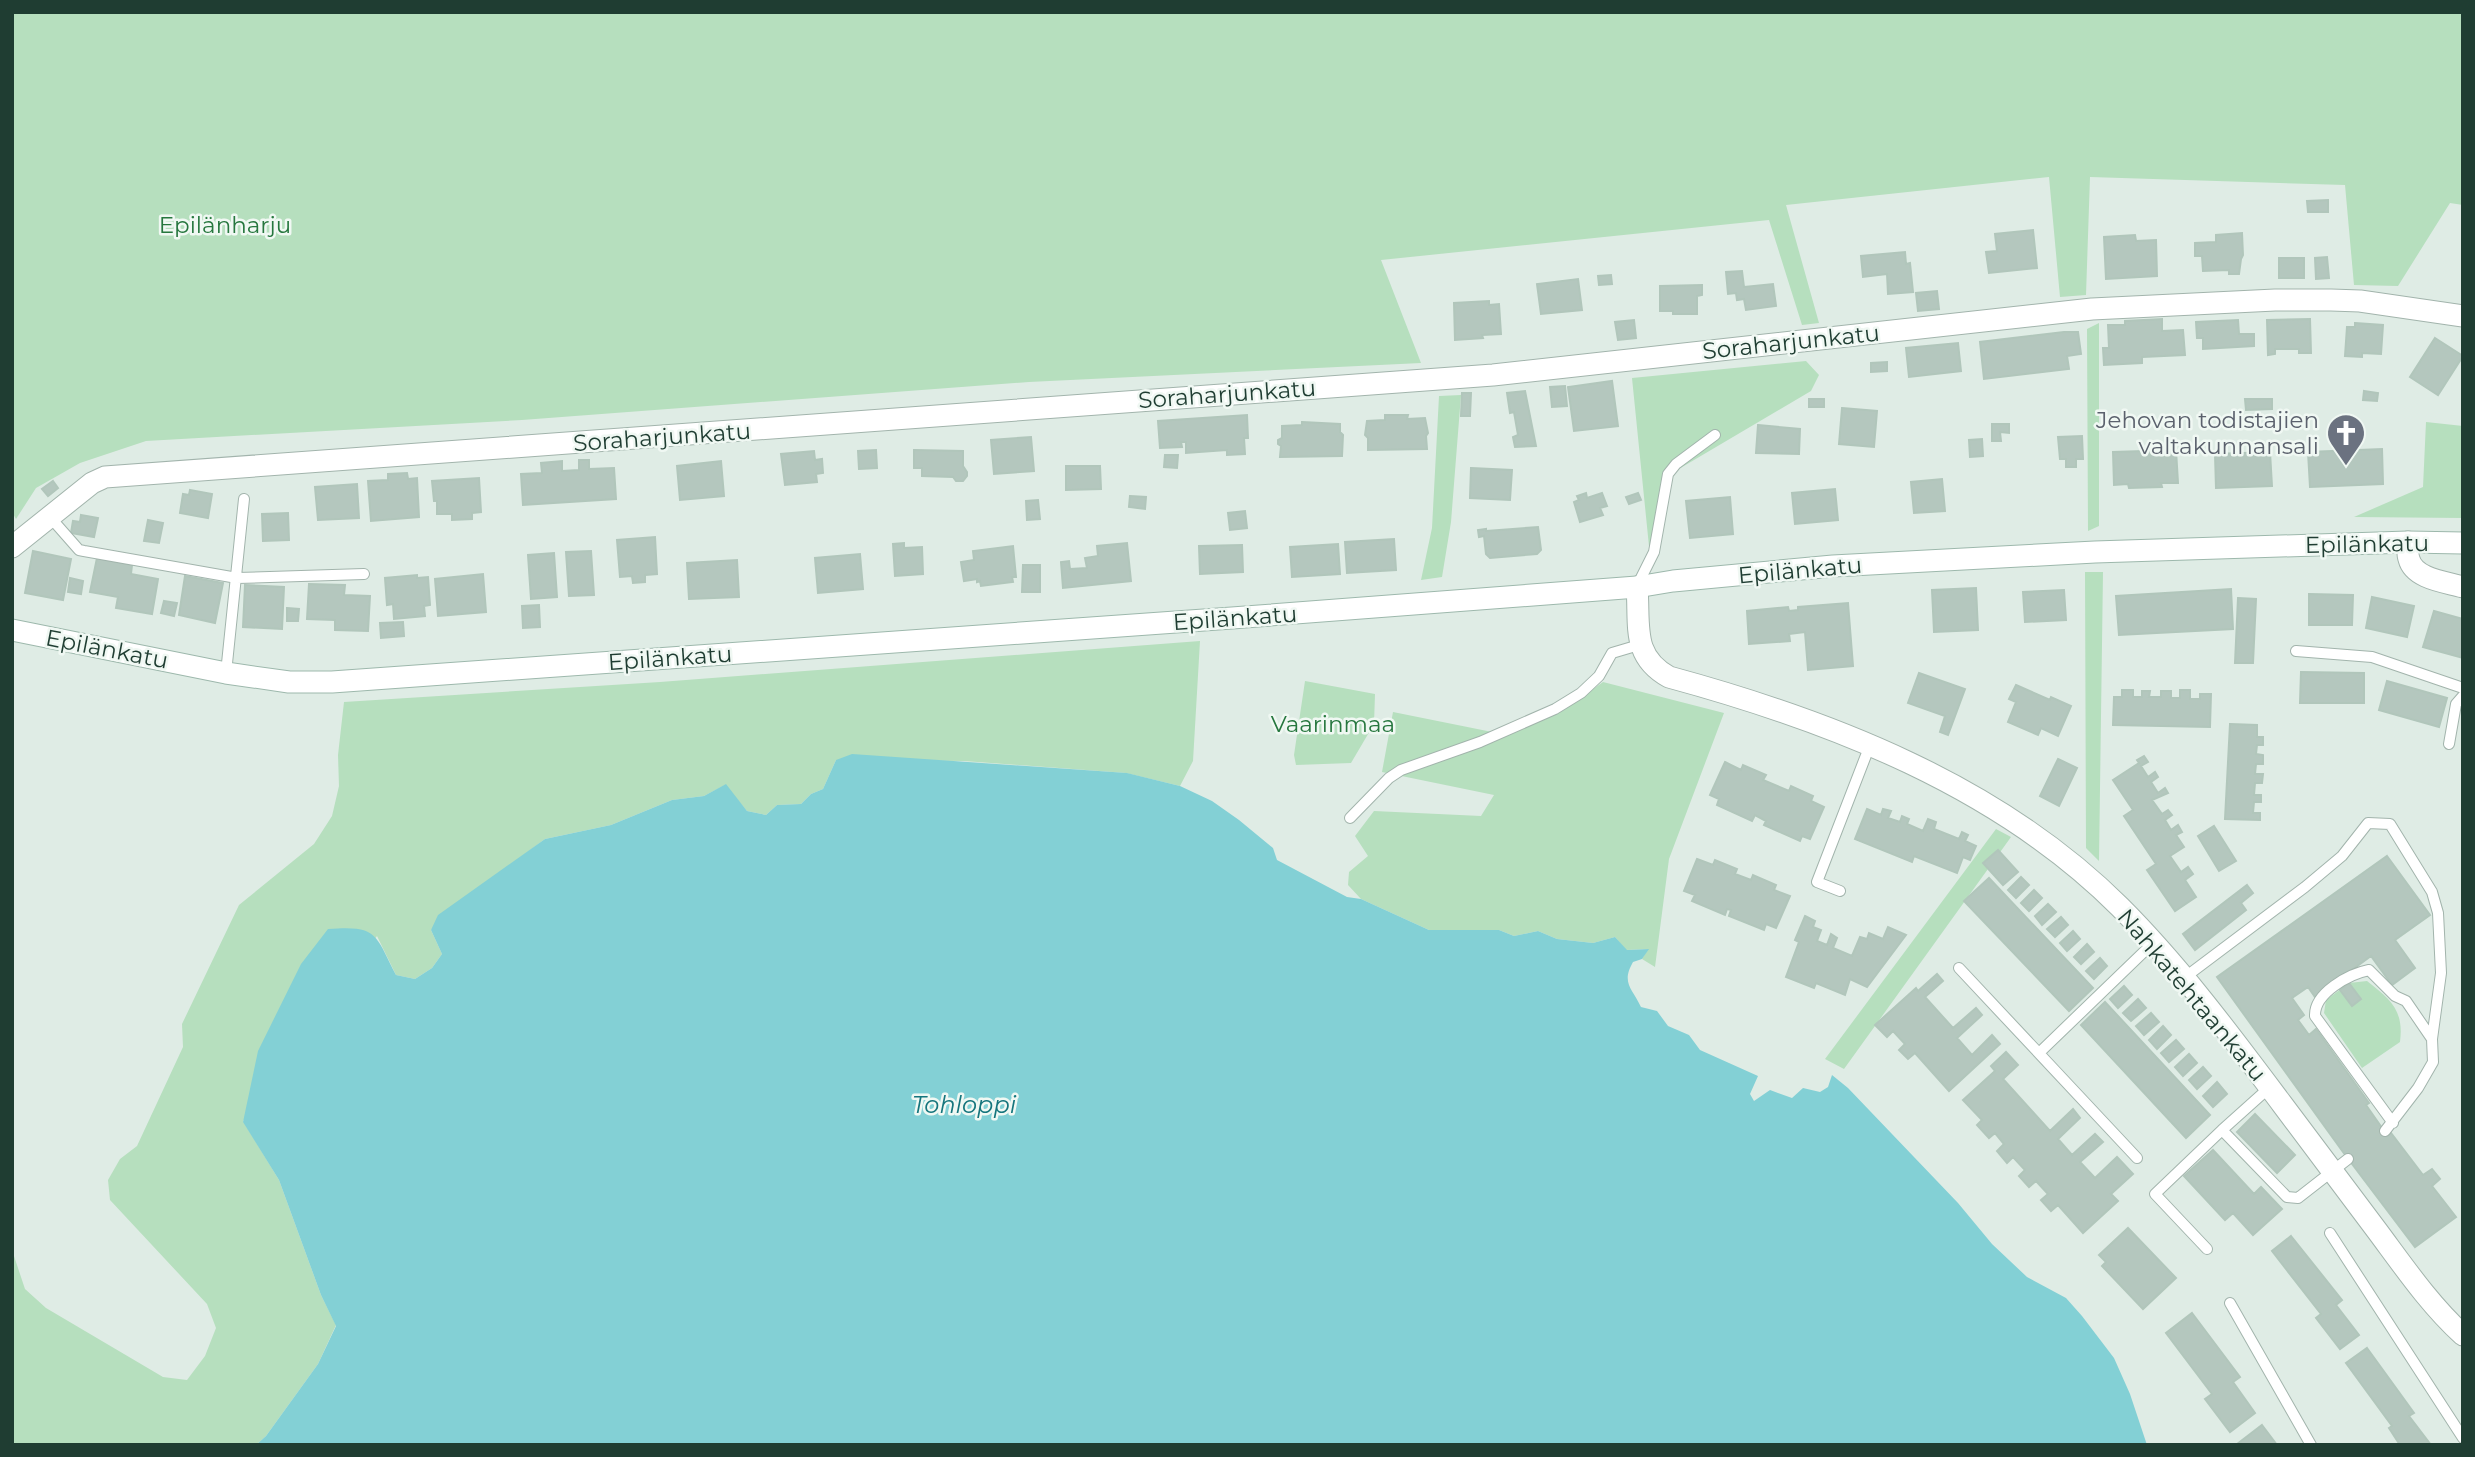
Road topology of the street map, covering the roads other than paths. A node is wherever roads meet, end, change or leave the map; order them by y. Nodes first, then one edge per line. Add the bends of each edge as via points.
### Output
1 (2463, 316) edge
2 (1716, 435) dead end
3 (244, 499) dead end
4 (50, 517) junction
5 (2408, 542) junction
6 (2463, 543) edge
7 (12, 547) edge
8 (364, 574) dead end
9 (237, 578) junction
10 (1637, 587) junction
11 (2463, 587) edge
12 (12, 630) edge
13 (1639, 645) junction
14 (2296, 651) dead end
15 (226, 673) junction
16 (2463, 688) edge
17 (2463, 696) edge
18 (2449, 744) dead end
19 (1870, 745) junction
20 (1350, 818) dead end
21 (1840, 891) dead end
22 (2153, 943) junction
23 (1959, 968) dead end
24 (2184, 978) junction
25 (2432, 1039) junction
26 (2039, 1053) junction
27 (2270, 1087) junction
28 (2222, 1130) junction
29 (2137, 1158) dead end
30 (2341, 1165) junction
31 (2330, 1233) dead end
32 (2207, 1249) dead end
33 (2230, 1303) dead end
34 (2463, 1335) edge
35 (2463, 1438) edge
36 (2311, 1445) edge

1 - 4 street, Soraharjunkatu via 2331,300 2092,309 1493,375 105,477
2 - 10 lane via 1668,474 1654,552
3 - 9 lane
4 - 7 street, Soraharjunkatu
4 - 9 lane via 79,550
5 - 6 street, Epilänkatu
5 - 10 street, Epilänkatu via 1847,565
5 - 11 street via 2413,569
8 - 9 lane
9 - 15 lane
10 - 13 street
10 - 15 street, Epilänkatu via 355,681 289,682
12 - 15 street, Epilänkatu
13 - 19 street, Nahkatehtaankatu via 1654,667 1669,677 1748,700
13 - 20 lane via 1612,653 1599,676 1555,709 1401,770
14 - 16 lane via 2372,657
17 - 18 lane via 2456,704
19 - 21 lane via 1817,882
19 - 22 street, Nahkatehtaankatu via 1965,791 2029,832 2109,897
22 - 24 street, Nahkatehtaankatu
22 - 26 lane
23 - 26 lane
24 - 25 lane via 2342,856 2368,823 2390,824 2432,892 2438,914 2441,973
24 - 27 street, Nahkatehtaankatu
25 - 25 lane via 2433,1062 2388,1127 2315,1016 2315,1007 2348,978 2370,970 2406,1001
26 - 29 lane
27 - 28 lane
27 - 30 street, Nahkatehtaankatu
28 - 30 lane via 2287,1197 2298,1198
28 - 32 lane via 2155,1194
30 - 34 street, Nahkatehtaankatu via 2400,1261
31 - 35 lane
33 - 36 lane

